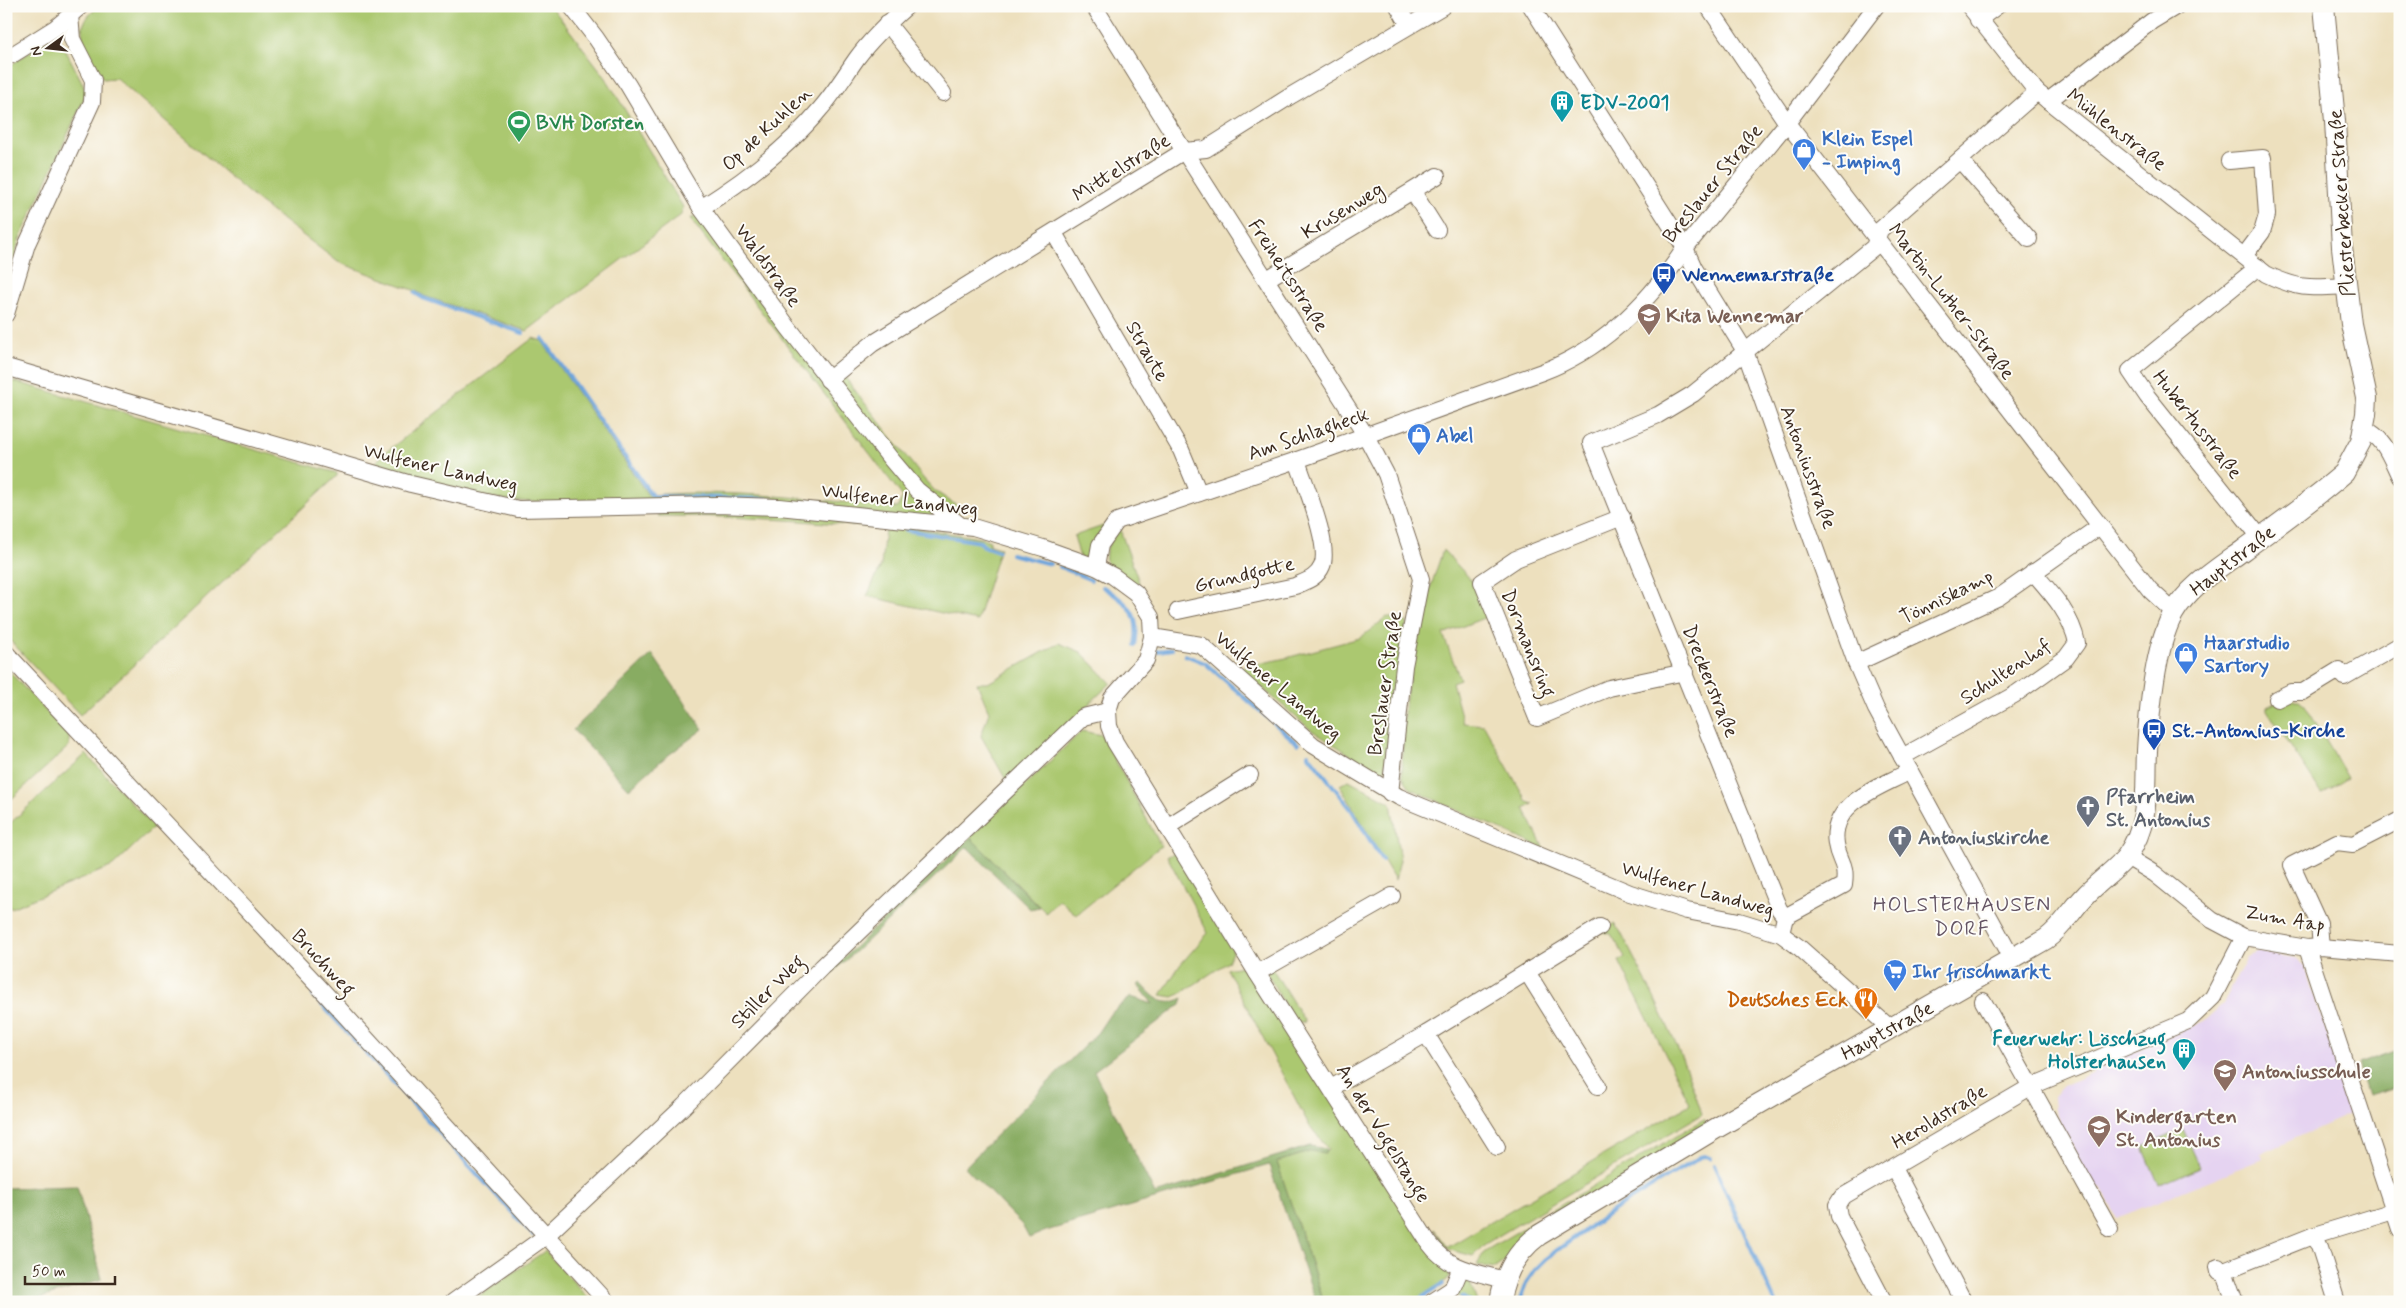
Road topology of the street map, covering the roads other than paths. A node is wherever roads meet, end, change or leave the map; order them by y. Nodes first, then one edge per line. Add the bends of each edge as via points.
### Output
1 (571, 6) edge
2 (1094, 6) edge
3 (1398, 6) edge
4 (1443, 6) edge
5 (1531, 6) edge
6 (1708, 6) edge
7 (1876, 6) edge
8 (1969, 6) edge
9 (1997, 6) edge
10 (2177, 6) edge
11 (2324, 6) edge
12 (75, 11) edge
13 (895, 13) edge
14 (1978, 20) junction
15 (1409, 25) junction
16 (6, 53) edge
17 (943, 93) dead end
18 (2042, 97) junction
19 (1787, 123) junction
20 (1184, 151) junction
21 (1960, 160) junction
22 (2229, 161) dead end
23 (1436, 176) dead end
24 (1413, 192) junction
25 (701, 208) junction
26 (1437, 230) dead end
27 (1054, 233) junction
28 (2029, 239) dead end
29 (1878, 240) junction
30 (1686, 248) junction
31 (2244, 256) junction
32 (2258, 268) junction
33 (1267, 280) junction
34 (2346, 286) junction
35 (6, 314) edge
36 (1745, 351) junction
37 (1560, 365) joint
38 (6, 367) edge
39 (828, 380) junction
40 (2367, 398) joint
41 (2364, 429) junction
42 (1366, 436) junction
43 (1297, 460) junction
44 (2400, 478) edge
45 (1199, 493) junction
46 (1622, 517) junction
47 (961, 526) junction
48 (2100, 526) junction
49 (2260, 537) junction
50 (1096, 567) junction
51 (2033, 572) junction
52 (1421, 579) joint
53 (1178, 611) dead end
54 (2174, 612) junction
55 (1152, 637) junction
56 (2400, 645) edge
57 (6, 653) edge
58 (1856, 662) junction
59 (1685, 672) junction
60 (2277, 699) dead end
61 (1108, 711) junction
62 (1906, 764) junction
63 (1250, 775) dead end
64 (1390, 792) junction
65 (2400, 820) edge
66 (1167, 827) junction
67 (2126, 857) junction
68 (1392, 896) dead end
69 (1785, 917) junction
70 (1600, 927) dead end
71 (1780, 934) junction
72 (2244, 937) junction
73 (2314, 947) junction
74 (2400, 954) edge
75 (2013, 960) junction
76 (1257, 972) junction
77 (1527, 972) junction
78 (1983, 1001) dead end
79 (1890, 1028) junction
80 (1426, 1034) junction
81 (1598, 1086) dead end
82 (2032, 1086) junction
83 (1331, 1088) junction
84 (1497, 1147) dead end
85 (1894, 1168) junction
86 (2397, 1210) edge
87 (2110, 1229) dead end
88 (2400, 1229) edge
89 (546, 1236) junction
90 (2312, 1236) junction
91 (1461, 1268) junction
92 (1505, 1280) junction
93 (454, 1302) edge
94 (607, 1302) edge
95 (1432, 1302) edge
96 (1500, 1302) edge
97 (1884, 1302) edge
98 (1964, 1302) edge
99 (2235, 1302) edge
100 (2337, 1302) edge

1 - 25 street, Waldstraße via 628,85
2 - 20 street, Freiheitsstraße
3 - 15 street
4 - 15 street, Mittelstraße
5 - 30 street, Antoniusstraße
6 - 19 street, Martin-Luther-Straße
7 - 19 street, Breslauer Straße
8 - 14 street, Mühlenstraße
9 - 14 street
10 - 18 street
11 - 34 main road, Pliesterbecker Straße via 2335,111
12 - 16 street via 12,56
12 - 35 street via 72,39 94,80 92,102 27,244
13 - 17 street, Op de Kuhlen
13 - 25 street, Op de Kuhlen via 803,128 751,173
14 - 18 street, Mühlenstraße
15 - 20 street, Mittelstraße via 1206,149
18 - 21 street
18 - 31 street, Mühlenstraße
19 - 29 street, Martin-Luther-Straße
19 - 30 street, Breslauer Straße
20 - 27 street, Mittelstraße
20 - 33 street, Freiheitsstraße
21 - 28 street
21 - 29 street via 1880,230
22 - 31 street via 2262,158 2268,214 2262,232
23 - 24 street, Krusenweg
24 - 26 street, Krusenweg
24 - 33 street, Krusenweg
25 - 39 street, Waldstraße
27 - 39 street, Mittelstraße via 872,344
27 - 45 street, Straute via 1181,450
29 - 36 street
29 - 48 street, Martin-Luther-Straße
30 - 36 street, Antoniusstraße via 1694,268
30 - 37 street, Breslauer Straße via 1657,286 1627,317 1594,345
31 - 32 street, Mühlenstraße
32 - 34 street, Mühlenstraße via 2288,285
32 - 49 street, Hubertusstraße via 2130,371 2146,396
33 - 42 street, Freiheitsstraße
34 - 40 main road, Pliesterbecker Straße
36 - 46 street, Dreckerstraße via 1693,394 1658,416 1591,443
36 - 58 street, Antoniusstraße
37 - 42 street, Am Schlagheck
38 - 47 street, Wulfener Landweg via 402,482 518,509 761,506
39 - 47 street, Waldstraße via 917,490
40 - 41 main road, Hauptstraße
41 - 44 street via 2374,433 2386,447
41 - 49 main road, Hauptstraße via 2344,473
42 - 43 street, Am Schlagheck
42 - 52 street, Freiheitsstraße via 1386,474
43 - 45 street, Am Schlagheck
43 - 53 street, Grundgotte via 1325,549 1323,566 1313,578 1295,586
45 - 50 street, Am Schlagheck via 1117,521 1100,545
46 - 59 street, Dreckerstraße
46 - 59 street, Dormansring via 1516,559 1482,582 1537,718 1609,688
47 - 50 street, Wulfener Landweg via 1043,548
48 - 51 street, Tönniskamp
48 - 54 street, Martin-Luther-Straße via 2150,590
49 - 54 main road, Hauptstraße via 2196,586
50 - 55 street, Wulfener Landweg via 1136,593 1151,617
51 - 58 street, Tönniskamp via 1999,597
51 - 62 street, Schultenhof via 2069,618 2077,643 2066,658 2014,695
52 - 64 street, Breslauer Straße via 1404,666
54 - 67 main road, Hauptstraße via 2161,644 2154,685 2147,750 2145,817
55 - 61 street via 1146,660 1112,698
55 - 64 street, Wulfener Landweg via 1201,645 1313,745
56 - 60 street via 2344,677 2339,670 2303,692 2291,692
57 - 89 street, Bruchweg via 321,989
58 - 62 street, Antoniusstraße via 1876,709
59 - 69 street, Dreckerstraße via 1779,909
61 - 66 street, An der Vogelstange via 1115,742
61 - 89 street, Stiller Weg via 1083,718
62 - 69 street via 1857,800 1844,812 1837,825 1836,844 1846,870 1844,885
62 - 75 street, Antoniusstraße
63 - 66 street
64 - 71 street, Wulfener Landweg via 1630,893
65 - 73 street via 2353,844 2337,842 2292,865 2319,924
66 - 76 street, An der Vogelstange
67 - 72 street, Zum Aap via 2155,874 2212,920
67 - 75 main road, Hauptstraße via 2086,895 2052,935
68 - 76 street
69 - 71 street
70 - 77 street
71 - 79 street, Wulfener Landweg
72 - 73 street, Zum Aap
72 - 82 street, Heroldstraße via 2213,997 2188,1021
73 - 74 street, Zum Aap
73 - 86 street
75 - 79 main road, Hauptstraße
76 - 83 street, An der Vogelstange
77 - 80 street
77 - 81 street
78 - 82 street
79 - 92 main road, Hauptstraße via 1539,1235 1520,1253
80 - 83 street
80 - 84 street
82 - 85 street, Heroldstraße
82 - 87 street
83 - 91 street, An der Vogelstange via 1438,1256
85 - 97 street, Heroldstraße via 1842,1197 1837,1205 1839,1216
85 - 98 street, Heroldstraße
86 - 88 street
86 - 90 street
89 - 93 street, Stiller Weg
89 - 94 street, Bruchweg
90 - 99 street via 2221,1269
90 - 100 street via 2319,1245
91 - 92 street, An der Vogelstange
91 - 95 street via 1452,1289
92 - 96 main road, Hauptstraße

